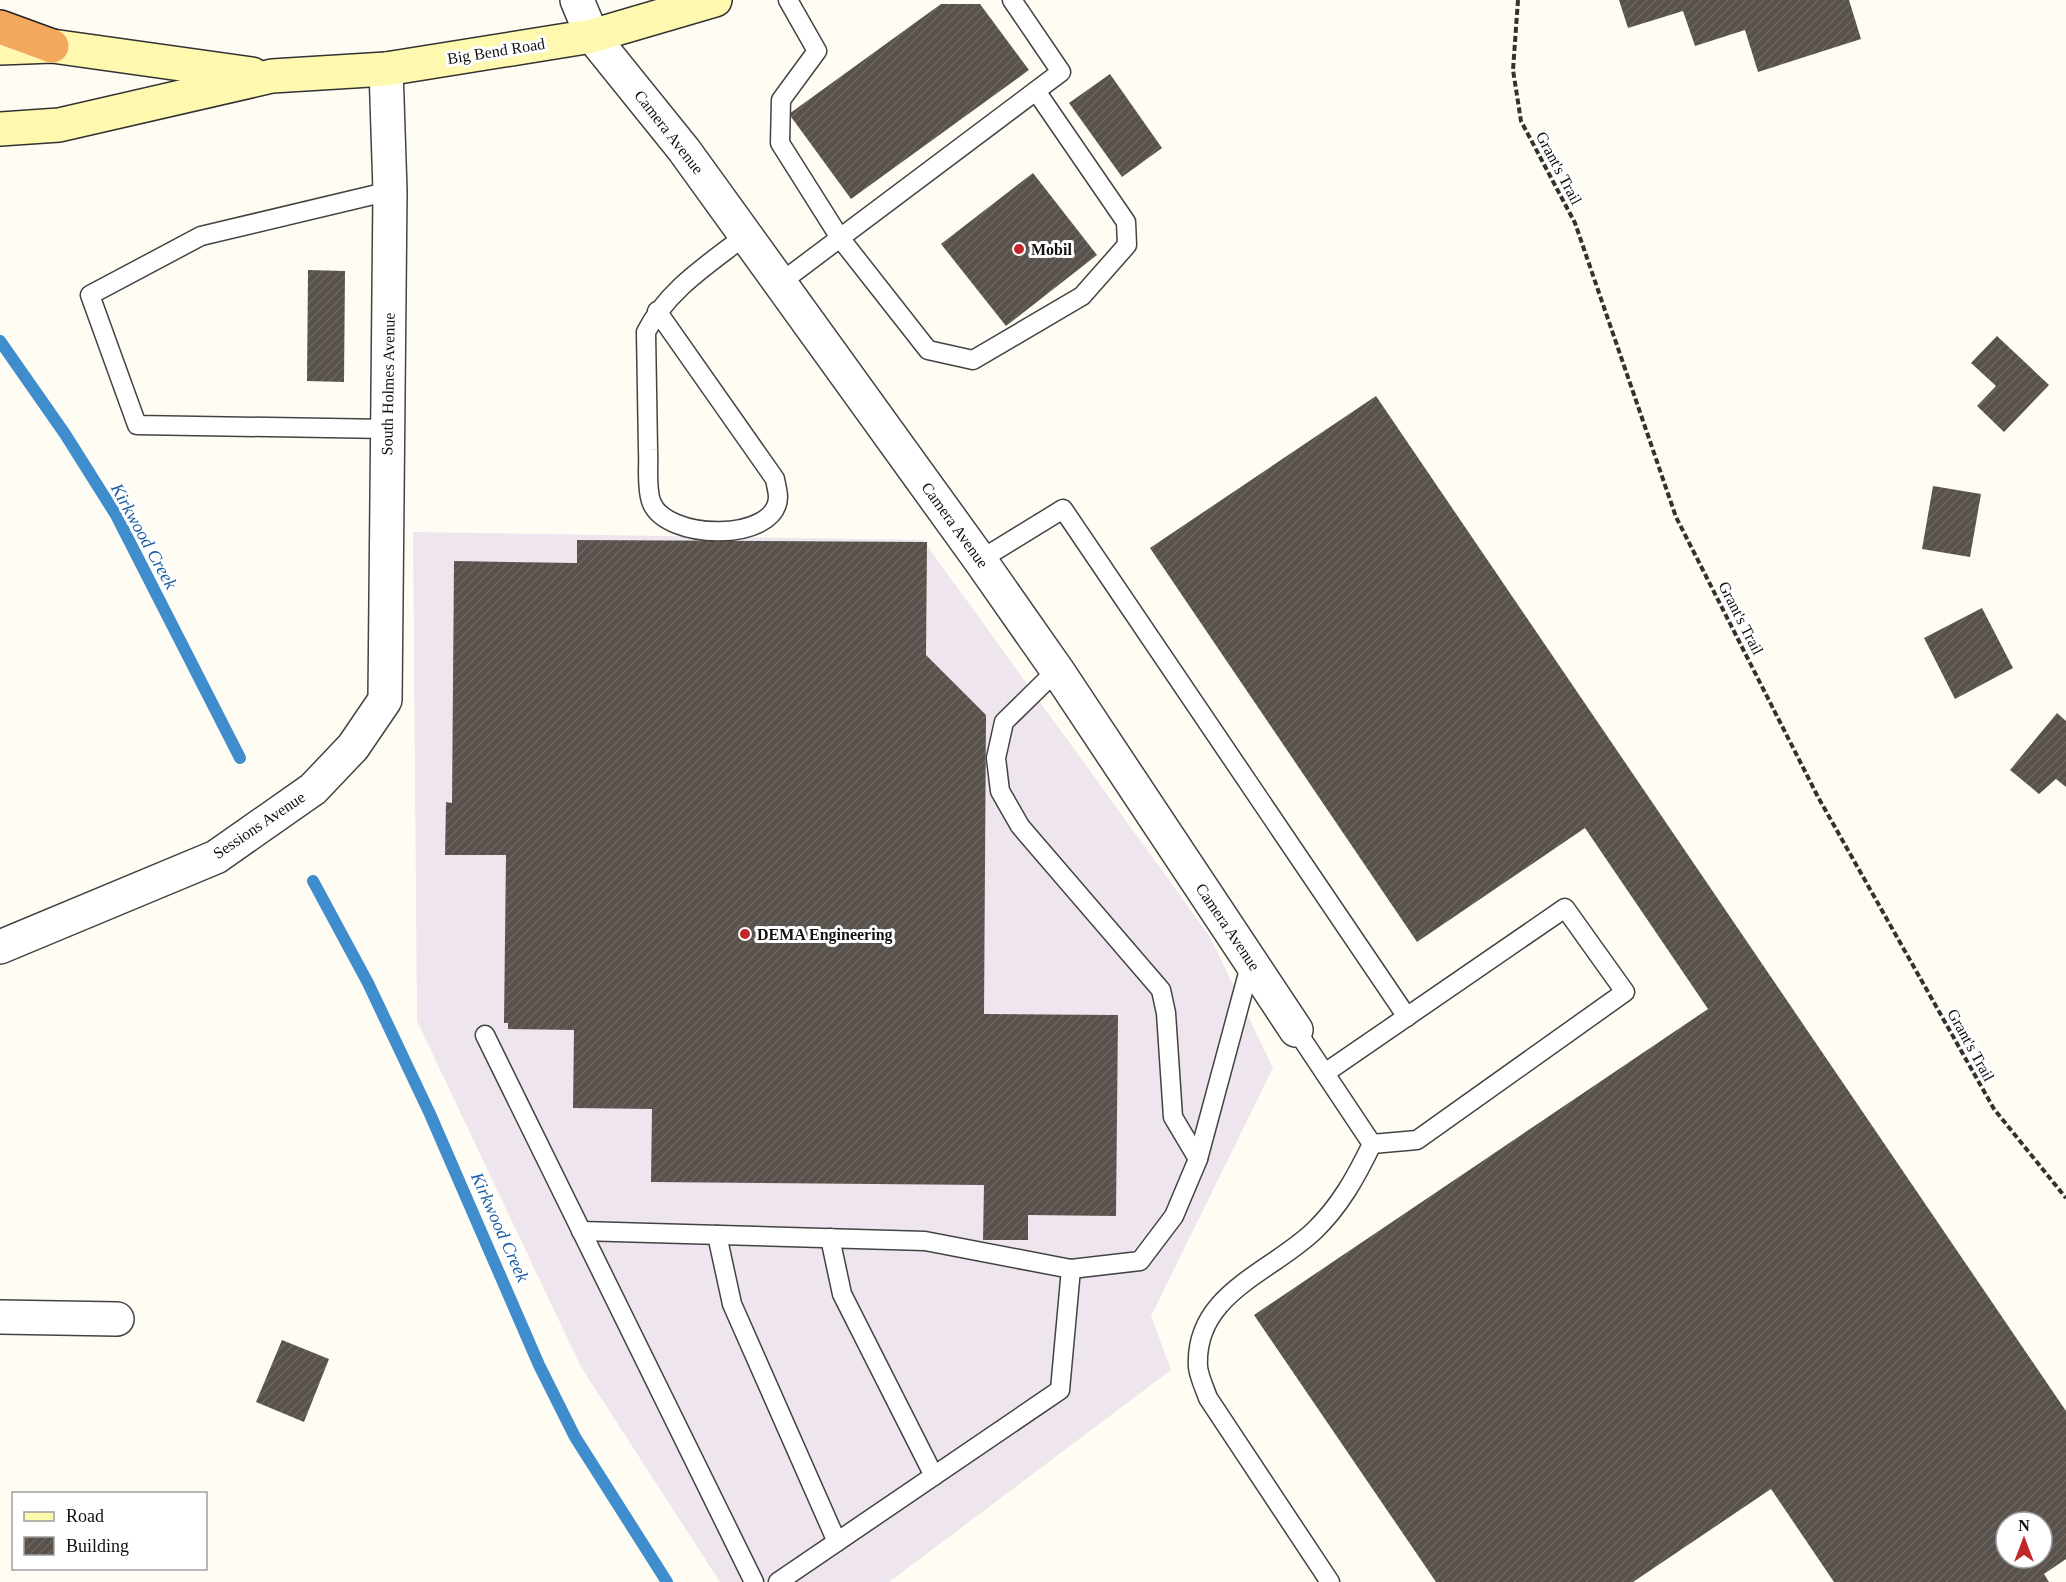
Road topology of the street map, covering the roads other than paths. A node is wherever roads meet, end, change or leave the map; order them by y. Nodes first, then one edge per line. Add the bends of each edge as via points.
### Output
1 (577, 0) edge
2 (715, 0) edge
3 (788, 0) edge
4 (1012, 0) edge
5 (0, 27) edge
6 (592, 36) junction
7 (52, 46) junction
8 (0, 48) edge
9 (386, 69) junction
10 (272, 76) junction
11 (1036, 91) junction
12 (0, 129) edge
13 (390, 191) junction
14 (746, 235) junction
15 (840, 238) junction
16 (780, 283) junction
17 (657, 311) junction
18 (387, 429) junction
19 (980, 560) junction
20 (1056, 670) junction
21 (385, 700) joint
22 (0, 947) edge
23 (1251, 962) junction
24 (1407, 1017) junction
25 (1296, 1030) joint
26 (485, 1035) dead end
27 (1325, 1073) junction
28 (1372, 1144) junction
29 (1198, 1160) junction
30 (581, 1231) junction
31 (717, 1235) junction
32 (830, 1238) junction
33 (1071, 1269) junction
34 (0, 1317) edge
35 (117, 1319) dead end
36 (934, 1476) junction
37 (837, 1542) junction
38 (754, 1582) edge
39 (778, 1582) edge
40 (1330, 1582) edge

1 - 6 street
2 - 6 main road, Big Bend Road
3 - 15 lane via 817,51 781,100 780,143
4 - 11 lane via 1061,72
5 - 7 highway
6 - 9 main road, Big Bend Road
6 - 14 street, Camera Avenue
7 - 8 main road, Big Bend Road
7 - 10 main road, Big Bend Road
9 - 10 main road, Big Bend Road
9 - 13 street, South Holmes Avenue
10 - 12 main road, Big Bend Road via 58,125
11 - 15 lane
11 - 15 lane via 1126,222 1127,245 1082,296 973,360 927,350
13 - 18 street, South Holmes Avenue
13 - 18 lane via 201,236 90,295 137,425
14 - 16 street, Camera Avenue
14 - 17 lane via 680,286
15 - 16 lane
16 - 19 street, Camera Avenue
17 - 17 lane via 646,332 651,501 664,518 688,530 732,530 757,525 772,513 778,498 775,479
18 - 21 street, South Holmes Avenue
19 - 20 street, Camera Avenue
19 - 24 lane via 1063,509
20 - 23 street, Camera Avenue
20 - 29 lane via 1004,722 996,758 1000,791 1020,826 1161,990 1173,1117
21 - 22 street, Sessions Avenue via 353,747 313,789 216,857
23 - 25 street, Camera Avenue
23 - 29 lane
24 - 27 lane
24 - 28 lane via 1565,908 1625,993 1417,1140
25 - 27 lane
26 - 30 lane
27 - 28 lane
28 - 40 lane via 1350,1189 1313,1232 1226,1297 1203,1328 1198,1368 1208,1398
29 - 33 lane via 1174,1216 1140,1261
30 - 31 lane
30 - 38 lane
31 - 32 lane
31 - 37 lane via 732,1304
32 - 33 lane via 926,1241
32 - 36 lane via 842,1294
33 - 36 lane via 1060,1390
34 - 35 street
36 - 37 lane
37 - 39 lane

